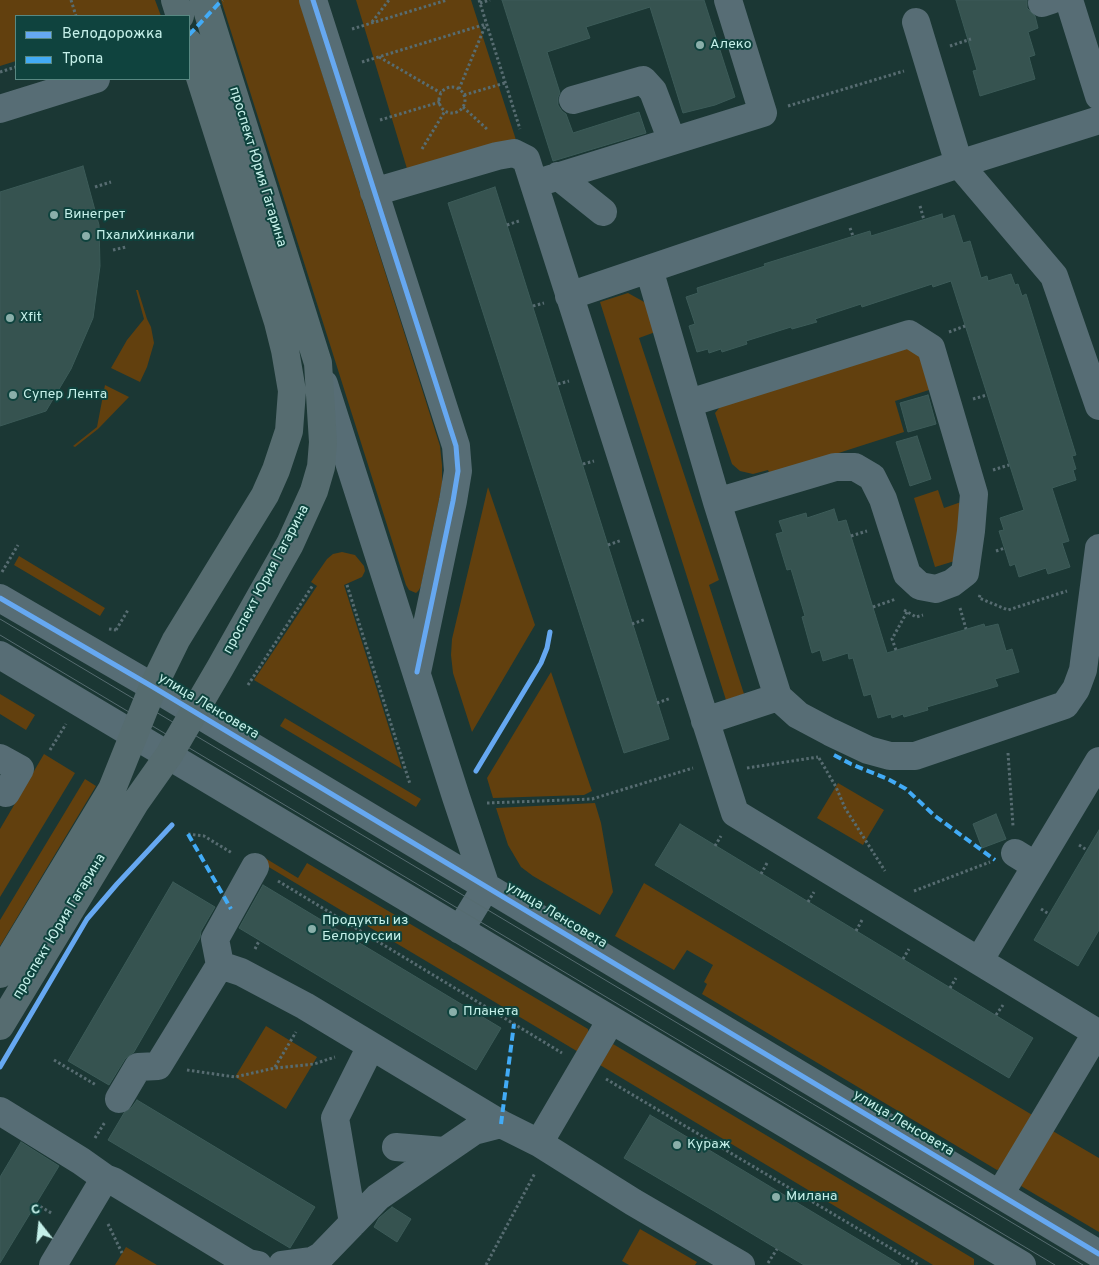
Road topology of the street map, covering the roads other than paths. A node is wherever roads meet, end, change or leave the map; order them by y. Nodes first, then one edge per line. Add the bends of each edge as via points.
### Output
1 (175, 0) edge
2 (204, 0) edge
3 (313, 0) edge
4 (728, 0) edge
5 (1069, 0) edge
6 (180, 15) edge
7 (916, 22) dead end
8 (201, 33) edge
9 (190, 45) edge
10 (93, 80) edge
11 (1099, 96) edge
12 (573, 100) dead end
13 (0, 109) edge
14 (1099, 120) edge
15 (672, 141) junction
16 (959, 164) junction
17 (546, 180) junction
18 (374, 192) junction
19 (603, 212) dead end
20 (650, 269) junction
21 (569, 296) junction
22 (318, 363) junction
23 (689, 403) junction
24 (1099, 406) edge
25 (717, 502) junction
26 (1099, 548) edge
27 (0, 598) edge
28 (0, 655) edge
29 (417, 672) junction
30 (153, 687) junction
31 (778, 697) junction
32 (195, 712) junction
33 (705, 721) junction
34 (133, 734) junction
35 (169, 755) junction
36 (0, 758) edge
37 (1099, 761) edge
38 (6, 793) dead end
39 (256, 867) road end
40 (486, 887) junction
41 (460, 930) junction
42 (979, 961) junction
43 (220, 965) junction
44 (0, 974) edge
45 (9, 991) edge
46 (611, 1020) junction
47 (0, 1026) edge
48 (1098, 1033) edge
49 (371, 1046) junction
50 (119, 1099) dead end
51 (0, 1111) edge
52 (501, 1124) junction
53 (544, 1146) junction
54 (396, 1147) dead end
55 (444, 1151) junction
56 (105, 1178) junction
57 (1000, 1194) junction
58 (353, 1223) junction
59 (1099, 1254) edge
60 (992, 1257) edge
61 (329, 1260) edge
62 (251, 1264) edge
63 (53, 1265) edge
64 (282, 1265) edge
65 (741, 1265) edge
66 (1022, 1265) edge

1 - 6 main road
2 - 8 main road, проспект Юрия Гагарина
3 - 18 street
4 - 15 street via 763,113
5 - 11 street
7 - 16 street
8 - 22 main road, проспект Юрия Гагарина
9 - 30 main road, проспект Юрия Гагарина via 278,322 290,373 292,411 284,450 265,495 176,640
10 - 13 street
12 - 15 street via 643,80 653,91
14 - 16 street
15 - 17 street
16 - 20 street
16 - 24 street via 1054,276
17 - 18 street via 526,159 514,153
17 - 19 street
17 - 21 street
18 - 29 street via 456,446 458,471 453,501
20 - 21 street
20 - 23 street
21 - 33 street
22 - 29 street
22 - 32 main road, проспект Юрия Гагарина via 323,442 314,491 286,552
23 - 25 street
23 - 25 street via 909,334 930,348 974,494 964,573 952,583 936,589 920,586 907,574 883,499 872,477 855,467 835,467
25 - 31 street
26 - 31 street via 1083,670 1076,690 1065,705 915,756 890,756 868,750 830,732 798,715
27 - 30 street, улица Ленсовета
28 - 34 street
29 - 40 street
30 - 32 street, улица Ленсовета
30 - 34 main road, проспект Юрия Гагарина
31 - 33 street
32 - 35 main road, проспект Юрия Гагарина
32 - 40 street, улица Ленсовета
33 - 42 street via 735,813
34 - 35 street
34 - 44 main road, проспект Юрия Гагарина via 112,789
35 - 41 street
35 - 45 main road, проспект Юрия Гагарина
36 - 38 street via 20,769
37 - 42 street via 1025,860
39 - 43 street via 215,939
40 - 41 street
40 - 57 street, улица Ленсовета
41 - 46 street
42 - 48 street
43 - 49 street via 241,972 305,1006
43 - 50 street via 158,1066 138,1067
45 - 47 main road, проспект Юрия Гагарина
46 - 53 street
46 - 60 street
48 - 57 street
49 - 52 street
49 - 58 street via 335,1118
51 - 56 street
52 - 53 street
52 - 55 street via 474,1130
53 - 65 street
54 - 55 street
55 - 58 street via 378,1197
56 - 62 street
56 - 63 street
57 - 59 street, улица Ленсовета
58 - 61 street
60 - 66 street
61 - 64 street

